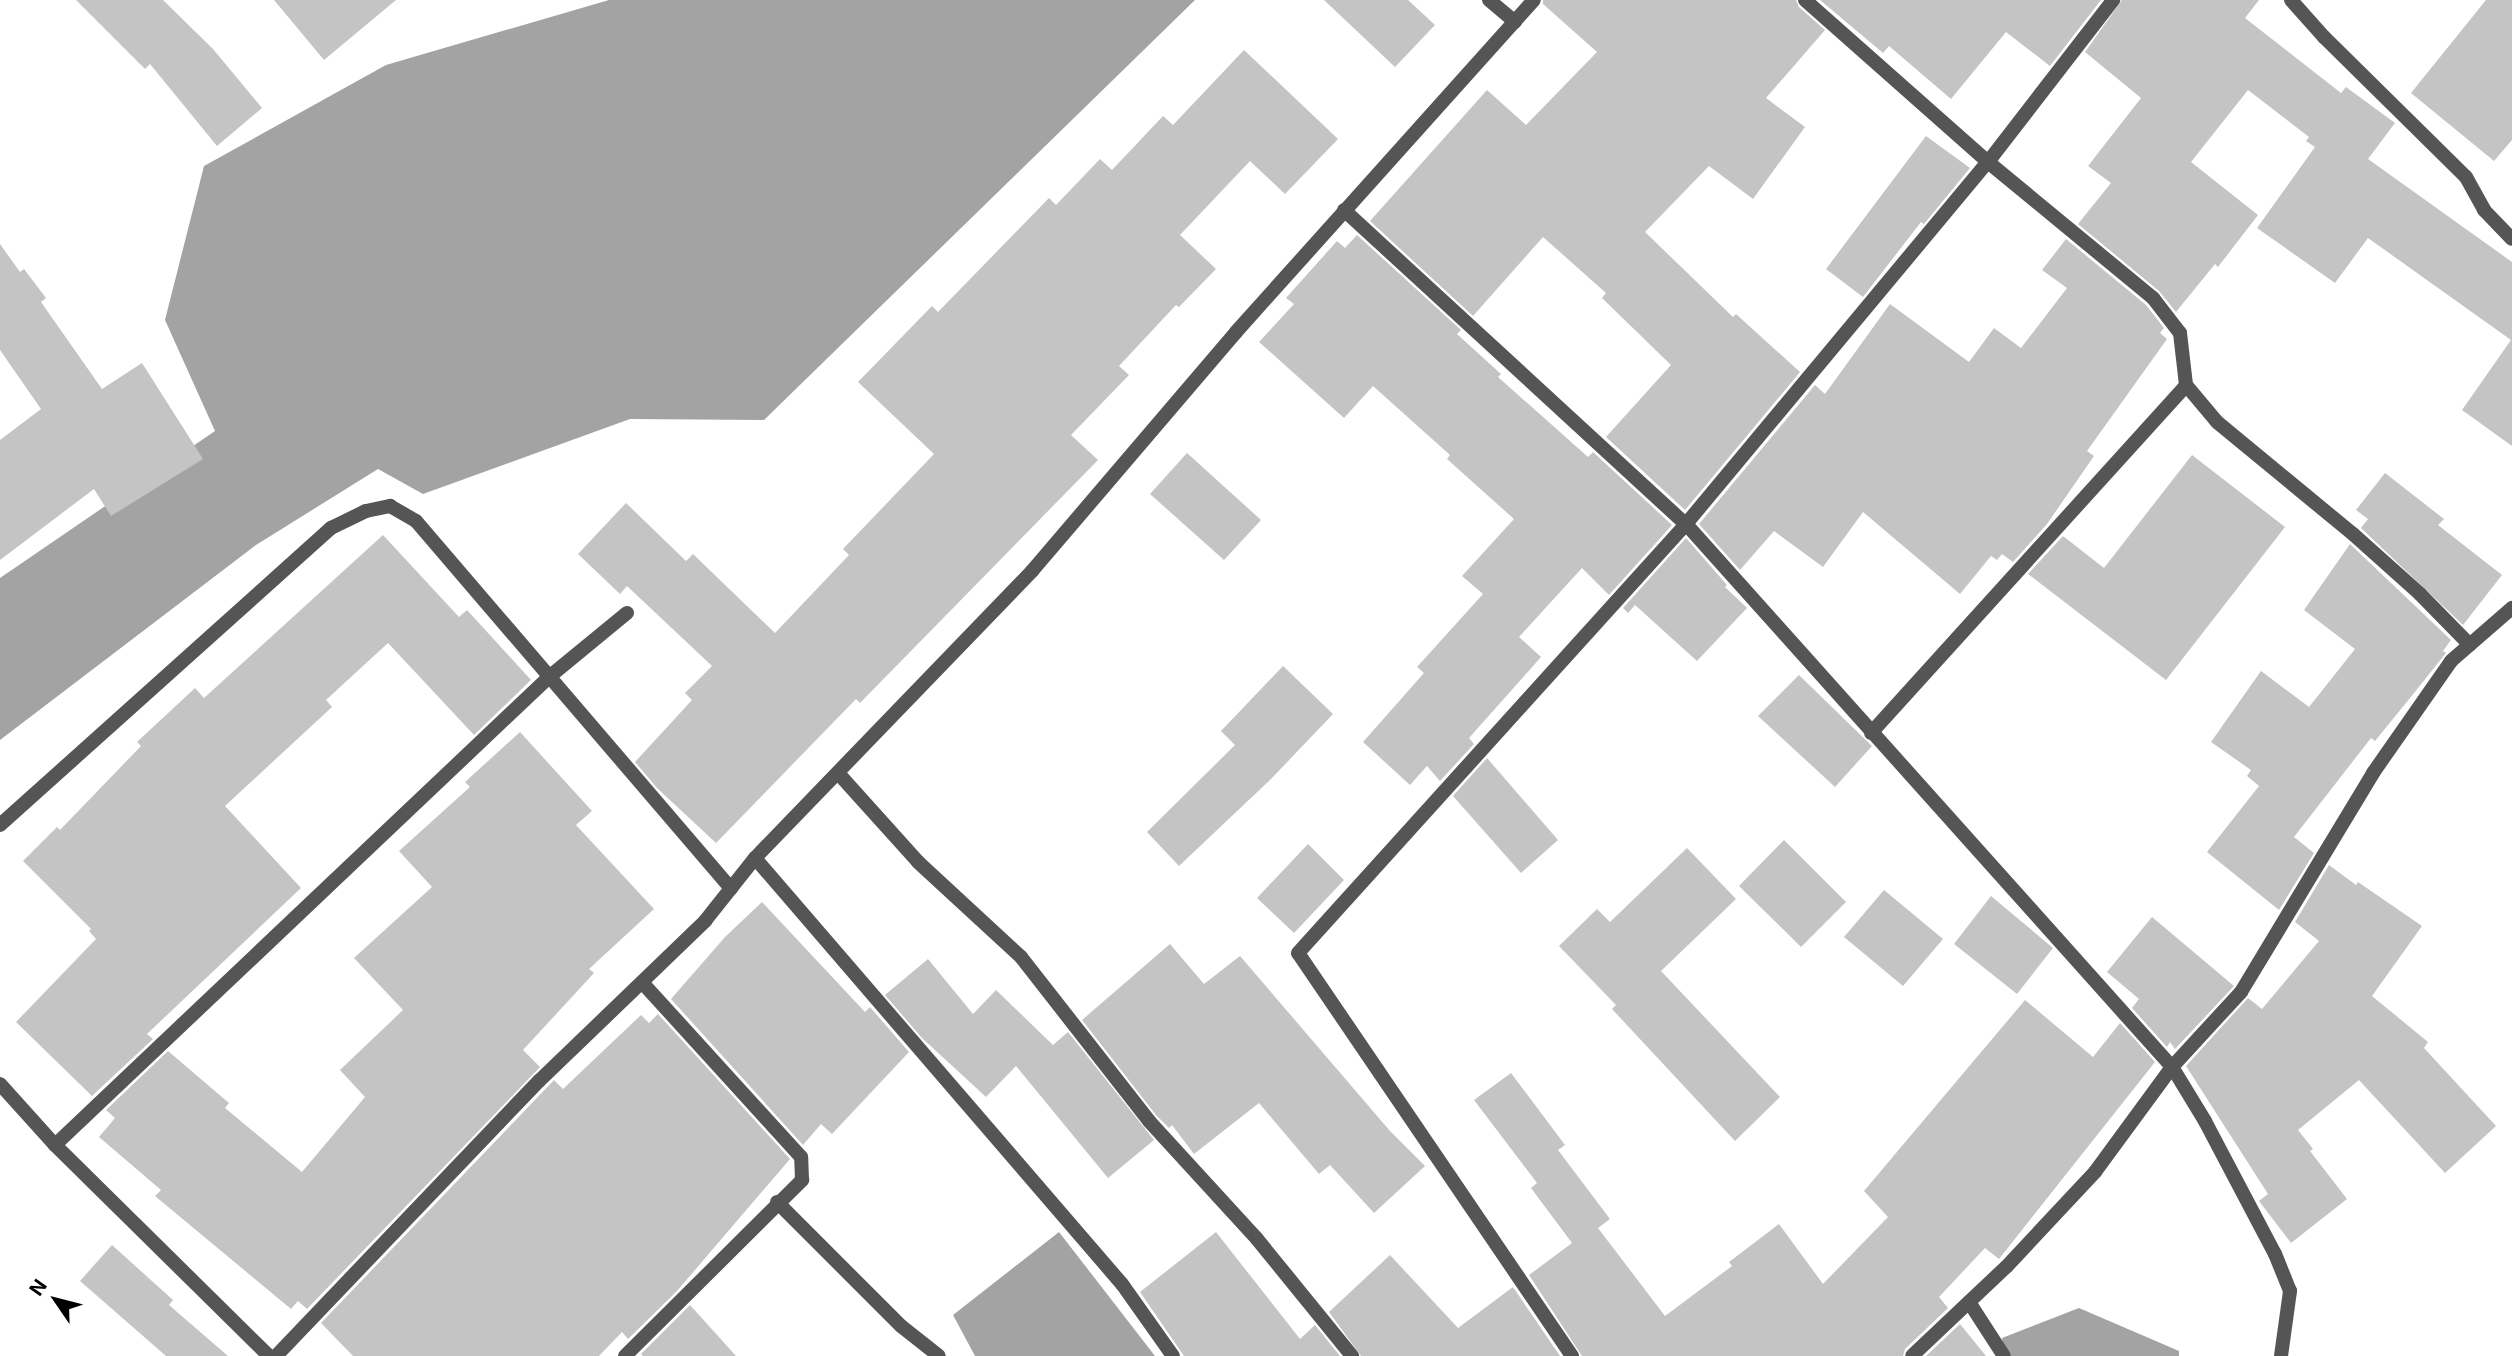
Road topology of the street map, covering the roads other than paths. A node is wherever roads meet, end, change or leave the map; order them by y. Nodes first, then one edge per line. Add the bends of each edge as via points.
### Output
1 (1489, 0) edge
2 (1535, 0) edge
3 (1805, 0) edge
4 (2113, 0) edge
5 (2291, 0) edge
6 (1515, 22) junction
7 (1988, 162) junction
8 (1344, 210) junction
9 (2512, 239) edge
10 (2186, 385) junction
11 (1686, 524) junction
12 (2512, 608) edge
13 (627, 613) dead end
14 (2470, 645) junction
15 (549, 677) junction
16 (1871, 733) junction
17 (838, 773) junction
18 (0, 825) edge
19 (755, 858) junction
20 (731, 889) junction
21 (642, 982) junction
22 (2172, 1067) junction
23 (0, 1084) edge
24 (55, 1145) junction
25 (777, 1202) junction
26 (1969, 1302) junction
27 (269, 1356) edge
28 (276, 1356) edge
29 (625, 1356) edge
30 (939, 1356) edge
31 (1173, 1356) edge
32 (1352, 1356) edge
33 (1572, 1356) edge
34 (1912, 1356) edge
35 (2004, 1356) edge
36 (2281, 1356) edge

1 - 6 street
2 - 6 street
3 - 7 street
4 - 7 street
5 - 9 street via 2466,177 2484,210
6 - 8 street
7 - 10 street via 2153,298 2180,333
7 - 11 street
8 - 11 street
8 - 17 street via 1032,571
10 - 14 street via 2217,422 2362,542
10 - 16 street
11 - 16 street
11 - 33 street via 1298,953
12 - 14 street
13 - 15 street
14 - 22 street via 2451,661 2372,773 2241,992
15 - 18 street via 416,521 390,506 366,511 331,528
15 - 20 street
15 - 24 street
16 - 22 street
17 - 19 street
17 - 32 street via 918,862 1021,957 1149,1121 1257,1239
19 - 20 street
19 - 31 street via 1122,1284
20 - 21 street
21 - 25 street via 801,1157 802,1180
21 - 28 street via 540,1081
22 - 26 street via 2095,1172
22 - 36 street via 2224,1157 2290,1291
23 - 24 street
24 - 27 street
25 - 29 street
25 - 30 street via 901,1325
26 - 34 street
26 - 35 street

